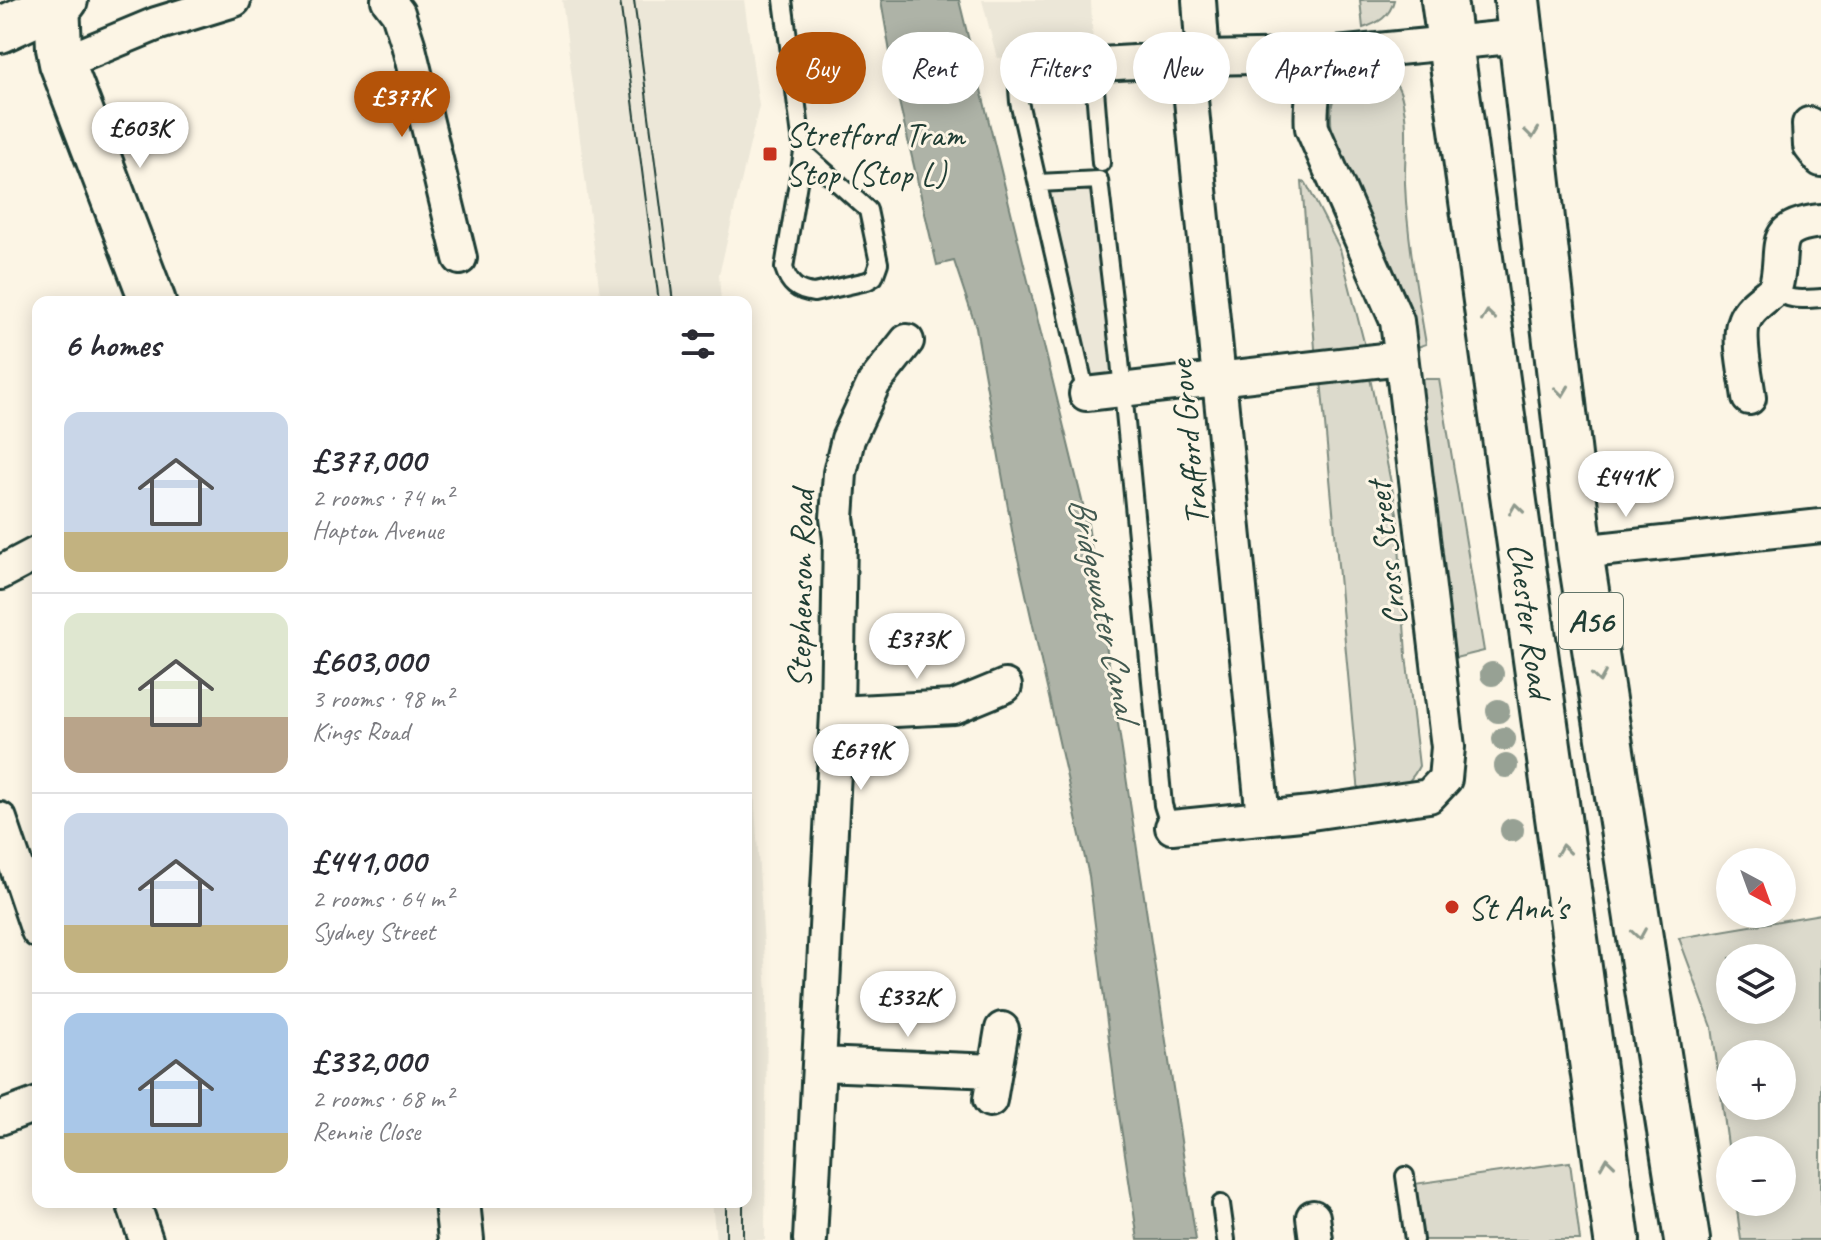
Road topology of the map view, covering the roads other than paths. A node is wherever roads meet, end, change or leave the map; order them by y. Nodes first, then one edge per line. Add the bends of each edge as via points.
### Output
1 (234, 0) edge
2 (388, 0) edge
3 (783, 0) edge
4 (1199, 0) edge
5 (1444, 0) edge
6 (60, 1) edge
7 (1519, 18) edge
8 (0, 30) edge
9 (1197, 32) edge
10 (1448, 44) junction
11 (1405, 48) edge
12 (62, 63) junction
13 (1021, 104) edge
14 (1096, 104) edge
15 (1199, 104) edge
16 (1312, 104) edge
17 (1809, 124) dead end
18 (803, 152) junction
19 (1821, 160) edge
20 (1101, 163) dead end
21 (1038, 183) junction
22 (1821, 221) edge
23 (460, 258) dead end
24 (1775, 289) junction
25 (151, 296) edge
26 (1821, 298) edge
27 (907, 341) dead end
28 (1401, 358) junction
29 (1220, 379) junction
30 (1122, 391) junction
31 (1086, 394) joint
32 (1749, 398) dead end
33 (1821, 526) edge
34 (1580, 552) junction
35 (32, 556) edge
36 (0, 573) edge
37 (1005, 686) dead end
38 (837, 713) junction
39 (1263, 818) junction
40 (0, 819) edge
41 (1172, 827) joint
42 (32, 913) edge
43 (1002, 1029) dead end
44 (820, 1064) junction
45 (32, 1106) edge
46 (0, 1118) edge
47 (1405, 1176) dead end
48 (1221, 1204) dead end
49 (135, 1208) edge
50 (458, 1208) edge
51 (146, 1240) edge
52 (461, 1240) edge
53 (810, 1240) edge
54 (1226, 1240) edge
55 (1414, 1240) edge
56 (1617, 1240) edge
57 (1687, 1240) edge

1 - 12 street via 156,24
2 - 23 street via 408,44
3 - 18 lane
4 - 9 street, Trafford Grove
5 - 10 main road, Chester Road / A56
6 - 8 main road
6 - 12 main road
7 - 10 street
7 -> 34 main road, Chester Road / A56
10 - 11 street
56 -> 10 main road, Chester Road / A56
12 - 25 main road
13 - 21 lane
14 - 20 lane
15 - 29 street, Trafford Grove
16 - 28 street, Cross Street via 1312,128 1397,321
17 - 19 street via 1810,146
18 - 18 lane via 868,210 879,263 867,281 814,293 797,289 787,278 784,258
21 - 30 lane via 1099,180
21 - 31 lane
22 - 24 street via 1797,224 1786,233
24 - 26 lane via 1791,299
24 - 32 street via 1743,321
27 - 38 street, Stephenson Road via 874,383 848,439 840,473
28 - 29 street
28 - 39 street, Cross Street via 1448,747 1445,779 1429,796
29 - 30 street
29 - 39 street, Trafford Grove
30 - 31 street
30 - 41 lane via 1163,805
33 - 34 street
34 -> 57 main road, Chester Road / A56
35 - 36 street
37 - 38 street via 954,707
38 - 44 street, Stephenson Road
39 - 41 street, Cross Street
40 - 42 street
43 - 44 street via 992,1085
44 - 53 street, Stephenson Road
45 - 46 street
47 - 55 lane
48 - 54 lane
49 - 51 street
50 - 52 main road

